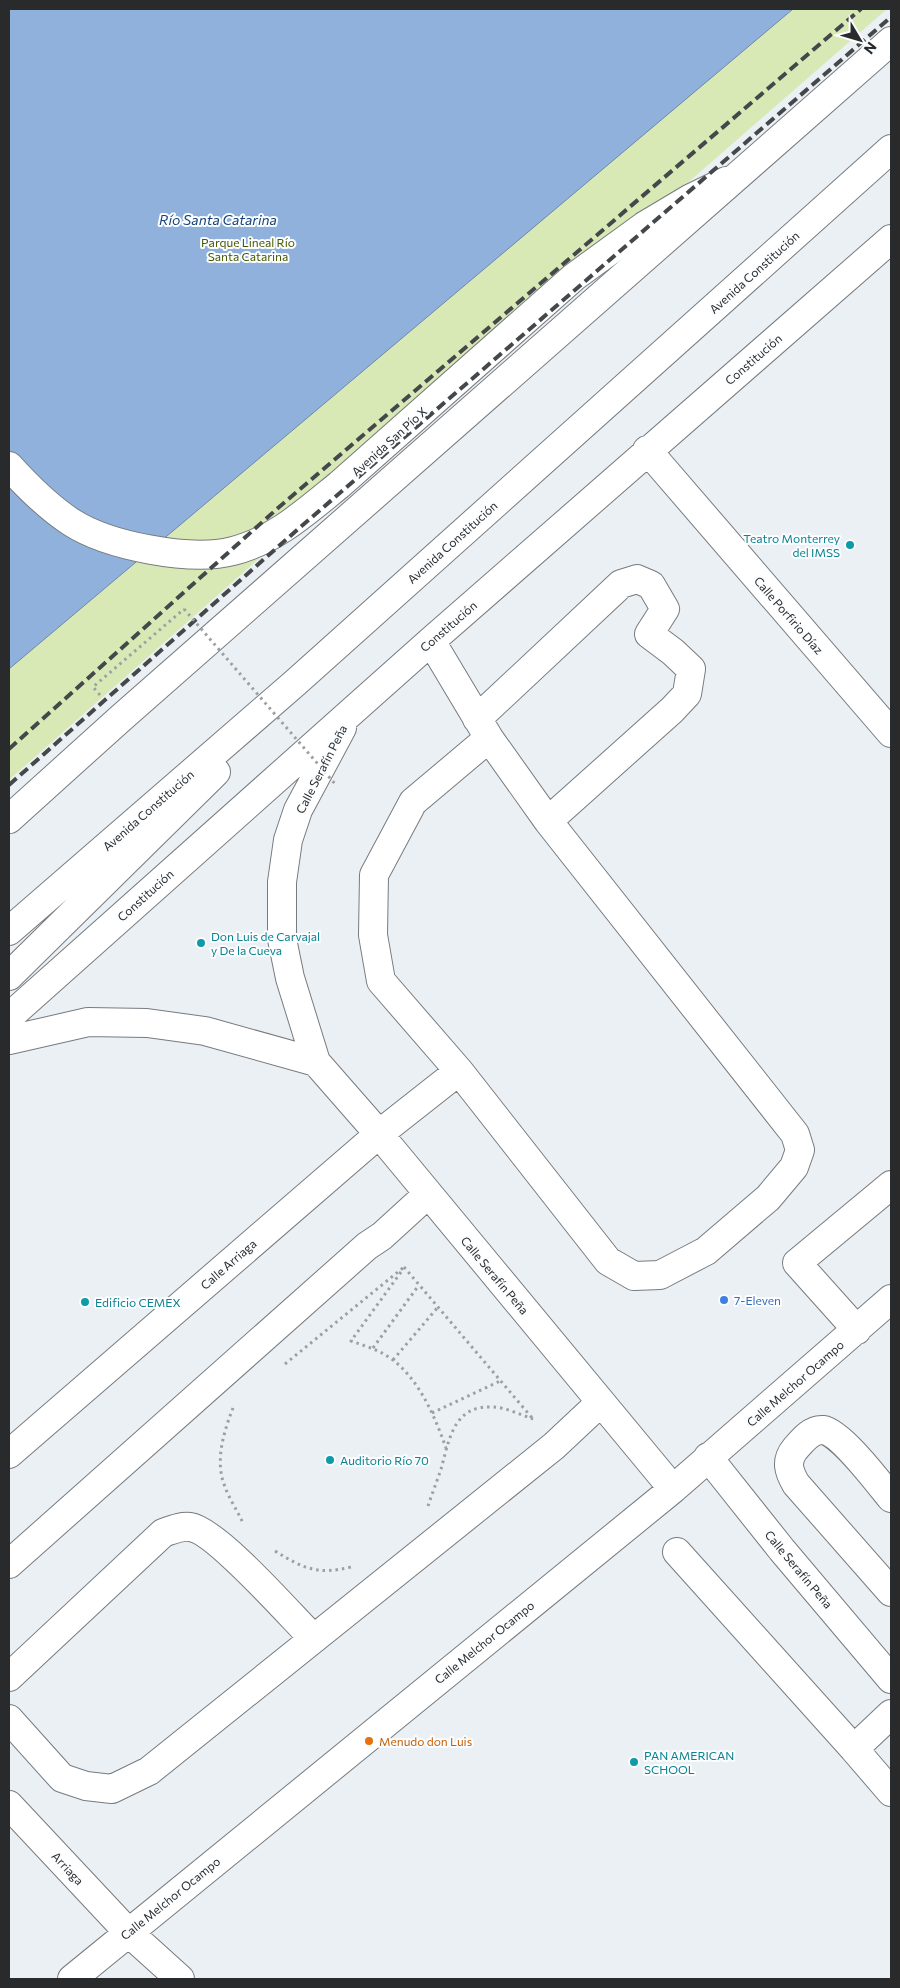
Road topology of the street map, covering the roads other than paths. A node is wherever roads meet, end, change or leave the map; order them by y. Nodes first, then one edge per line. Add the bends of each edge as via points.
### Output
1 (891, 41) edge
2 (891, 148) edge
3 (740, 174) junction
4 (891, 239) edge
5 (648, 450) junction
6 (9, 466) edge
7 (430, 641) junction
8 (295, 683) junction
9 (351, 711) junction
10 (483, 728) junction
11 (891, 733) edge
12 (9, 819) edge
13 (548, 820) junction
14 (9, 931) edge
15 (9, 976) edge
16 (9, 1017) edge
17 (9, 1040) edge
18 (316, 1062) junction
19 (459, 1070) junction
20 (379, 1134) junction
21 (891, 1185) edge
22 (428, 1194) junction
23 (891, 1299) edge
24 (857, 1330) junction
25 (601, 1402) junction
26 (9, 1454) edge
27 (708, 1457) junction
28 (673, 1489) junction
29 (891, 1498) edge
30 (677, 1552) dead end
31 (9, 1564) edge
32 (891, 1592) edge
33 (312, 1638) junction
34 (9, 1677) edge
35 (891, 1680) edge
36 (891, 1714) edge
37 (9, 1719) edge
38 (854, 1749) junction
39 (891, 1792) edge
40 (9, 1805) edge
41 (128, 1932) junction
42 (72, 1979) edge
43 (180, 1979) edge

1 - 3 main road
2 - 8 main road, Avenida Constitución
3 - 6 main road, Avenida San Pío X via 644,226 574,277 339,485 268,538 233,551 197,555 109,540 72,522 32,491
3 - 12 main road
4 - 5 main road, Constitución
5 - 7 main road, Constitución
5 - 11 main road, Calle Porfirio Díaz
7 - 9 main road, Constitución
7 - 10 main road
8 - 14 main road, Avenida Constitución
8 - 15 main road via 207,782
9 - 16 main road, Constitución
9 - 18 main road, Calle Serafín Peña via 298,810 288,840 282,882 282,939 290,978
10 - 13 main road
10 - 13 main road via 621,584 637,579 651,585 666,609 649,634 691,669 686,694
10 - 19 main road via 413,802 374,876 372,935 381,981
13 - 19 main road via 795,1134 800,1150 794,1167 768,1198 706,1251 660,1275 634,1276 608,1260
17 - 18 main road via 88,1022 147,1023 205,1031
18 - 20 main road, Calle Serafín Peña
19 - 20 main road, Calle Arriaga
20 - 22 main road, Calle Serafín Peña
20 - 26 main road, Calle Arriaga
21 - 24 main road via 797,1263
22 - 25 main road, Calle Serafín Peña
22 - 31 main road
23 - 24 main road, Calle Melchor Ocampo
24 - 27 main road, Calle Melchor Ocampo
25 - 28 main road, Calle Serafín Peña
25 - 33 main road via 554,1446
27 - 28 main road, Calle Melchor Ocampo
27 - 35 main road, Calle Serafín Peña
28 - 41 main road, Calle Melchor Ocampo
29 - 32 main road via 848,1447 824,1430 813,1432 790,1454 788,1465 796,1484
30 - 38 main road
33 - 34 main road via 210,1536 191,1527 179,1527 164,1533
33 - 37 main road via 150,1770 112,1789 86,1786 62,1778
36 - 38 main road
38 - 39 main road
40 - 41 main road, Arriaga
41 - 42 main road, Calle Melchor Ocampo
41 - 43 main road, Arriaga

